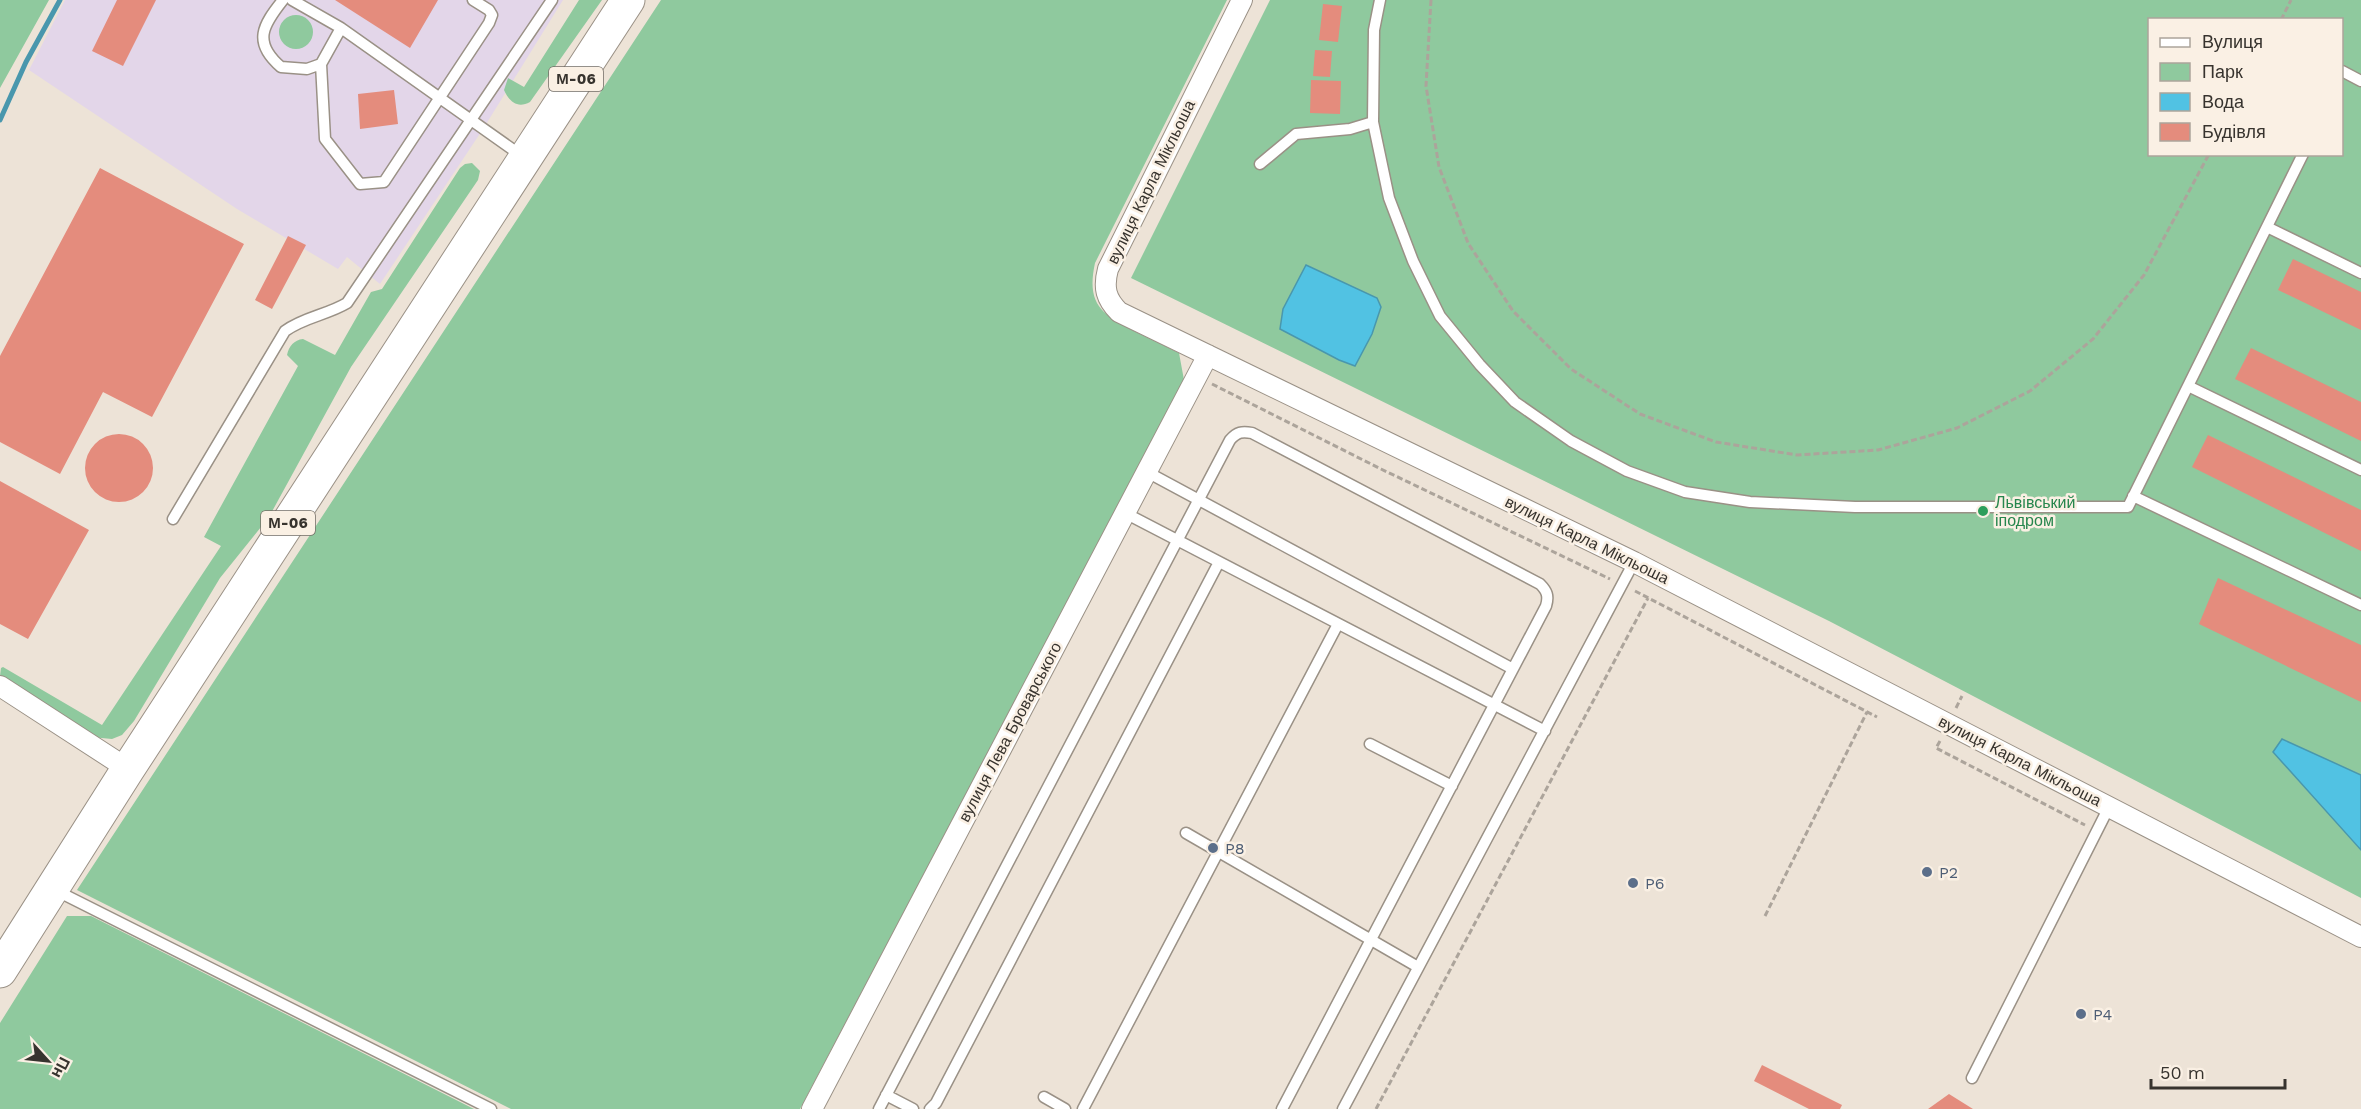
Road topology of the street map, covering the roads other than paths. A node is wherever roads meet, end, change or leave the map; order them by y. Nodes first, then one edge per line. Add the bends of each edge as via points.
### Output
1 (283, 0) edge
2 (292, 0) edge
3 (475, 0) edge
4 (552, 0) edge
5 (628, 0) edge
6 (1242, 0) edge
7 (1380, 0) edge
8 (341, 28) junction
9 (321, 64) junction
10 (2343, 73) edge
11 (2361, 81) edge
12 (441, 99) junction
13 (471, 121) junction
14 (1373, 122) junction
15 (2302, 156) edge
16 (524, 158) junction
17 (1260, 164) dead end
18 (2267, 227) junction
19 (2361, 273) edge
20 (1208, 355) junction
21 (2188, 386) junction
22 (2361, 470) edge
23 (1147, 472) junction
24 (2133, 496) junction
25 (1199, 500) junction
26 (1125, 513) junction
27 (173, 519) dead end
28 (1177, 541) junction
29 (1219, 562) junction
30 (1634, 562) junction
31 (2361, 605) edge
32 (1338, 624) junction
33 (1513, 669) junction
34 (0, 686) edge
35 (1494, 705) junction
36 (1545, 731) junction
37 (1370, 744) dead end
38 (128, 769) junction
39 (1452, 786) junction
40 (2109, 807) junction
41 (1186, 833) dead end
42 (1218, 851) junction
43 (52, 888) junction
44 (2361, 937) edge
45 (1371, 940) junction
46 (1418, 968) junction
47 (0, 971) edge
48 (1972, 1078) dead end
49 (886, 1095) junction
50 (1044, 1097) dead end
51 (491, 1109) edge
52 (812, 1109) edge
53 (879, 1109) edge
54 (913, 1109) edge
55 (930, 1109) edge
56 (1065, 1109) edge
57 (1083, 1109) edge
58 (1282, 1109) edge
59 (1343, 1109) edge

1 - 9 lane via 262,36 267,50 281,67 307,69
2 - 8 lane
3 - 12 lane via 492,15
4 - 13 lane
5 - 16 highway, М-06
6 - 20 street, вулиця Карла Мікльоша via 1104,284 1111,304 1119,312
7 - 14 lane via 1374,30
8 - 9 lane
8 - 12 lane
9 - 12 lane via 325,139 360,184 384,183
10 - 11 lane
12 - 13 lane
13 - 16 lane
13 - 27 lane via 347,303 285,331
14 - 17 lane via 1350,129 1296,134
14 - 24 lane via 1389,198 1440,316 1515,402 1571,441 1627,471 1685,492 1761,502 1856,507 2128,507
15 - 18 lane
16 - 38 highway, М-06
18 - 19 lane
18 - 21 lane
20 - 23 street, вулиця Лева Броварського
20 - 30 street, вулиця Карла Мікльоша
21 - 22 lane
21 - 24 lane
23 - 25 lane
23 - 26 street, вулиця Лева Броварського
24 - 31 lane
25 - 28 lane
25 - 33 lane
25 - 33 lane via 1230,440 1244,431 1539,584 1546,590 1546,606
26 - 28 lane
26 - 52 street, вулиця Лева Броварського
28 - 29 lane
28 - 49 lane
29 - 32 lane
29 - 55 lane
30 - 36 lane
30 - 40 street, вулиця Карла Мікльоша
32 - 35 lane
32 - 42 lane
33 - 35 lane
34 - 38 street
35 - 36 lane
35 - 39 lane
36 - 46 lane
37 - 39 lane
38 - 43 highway, М-06
39 - 45 lane
40 - 44 street, вулиця Карла Мікльоша
40 - 48 lane
41 - 42 lane
42 - 45 lane
42 - 57 lane
43 - 47 highway, М-06
43 - 51 lane
45 - 46 lane
45 - 58 lane
46 - 59 lane
49 - 53 lane
49 - 54 lane
50 - 56 lane

